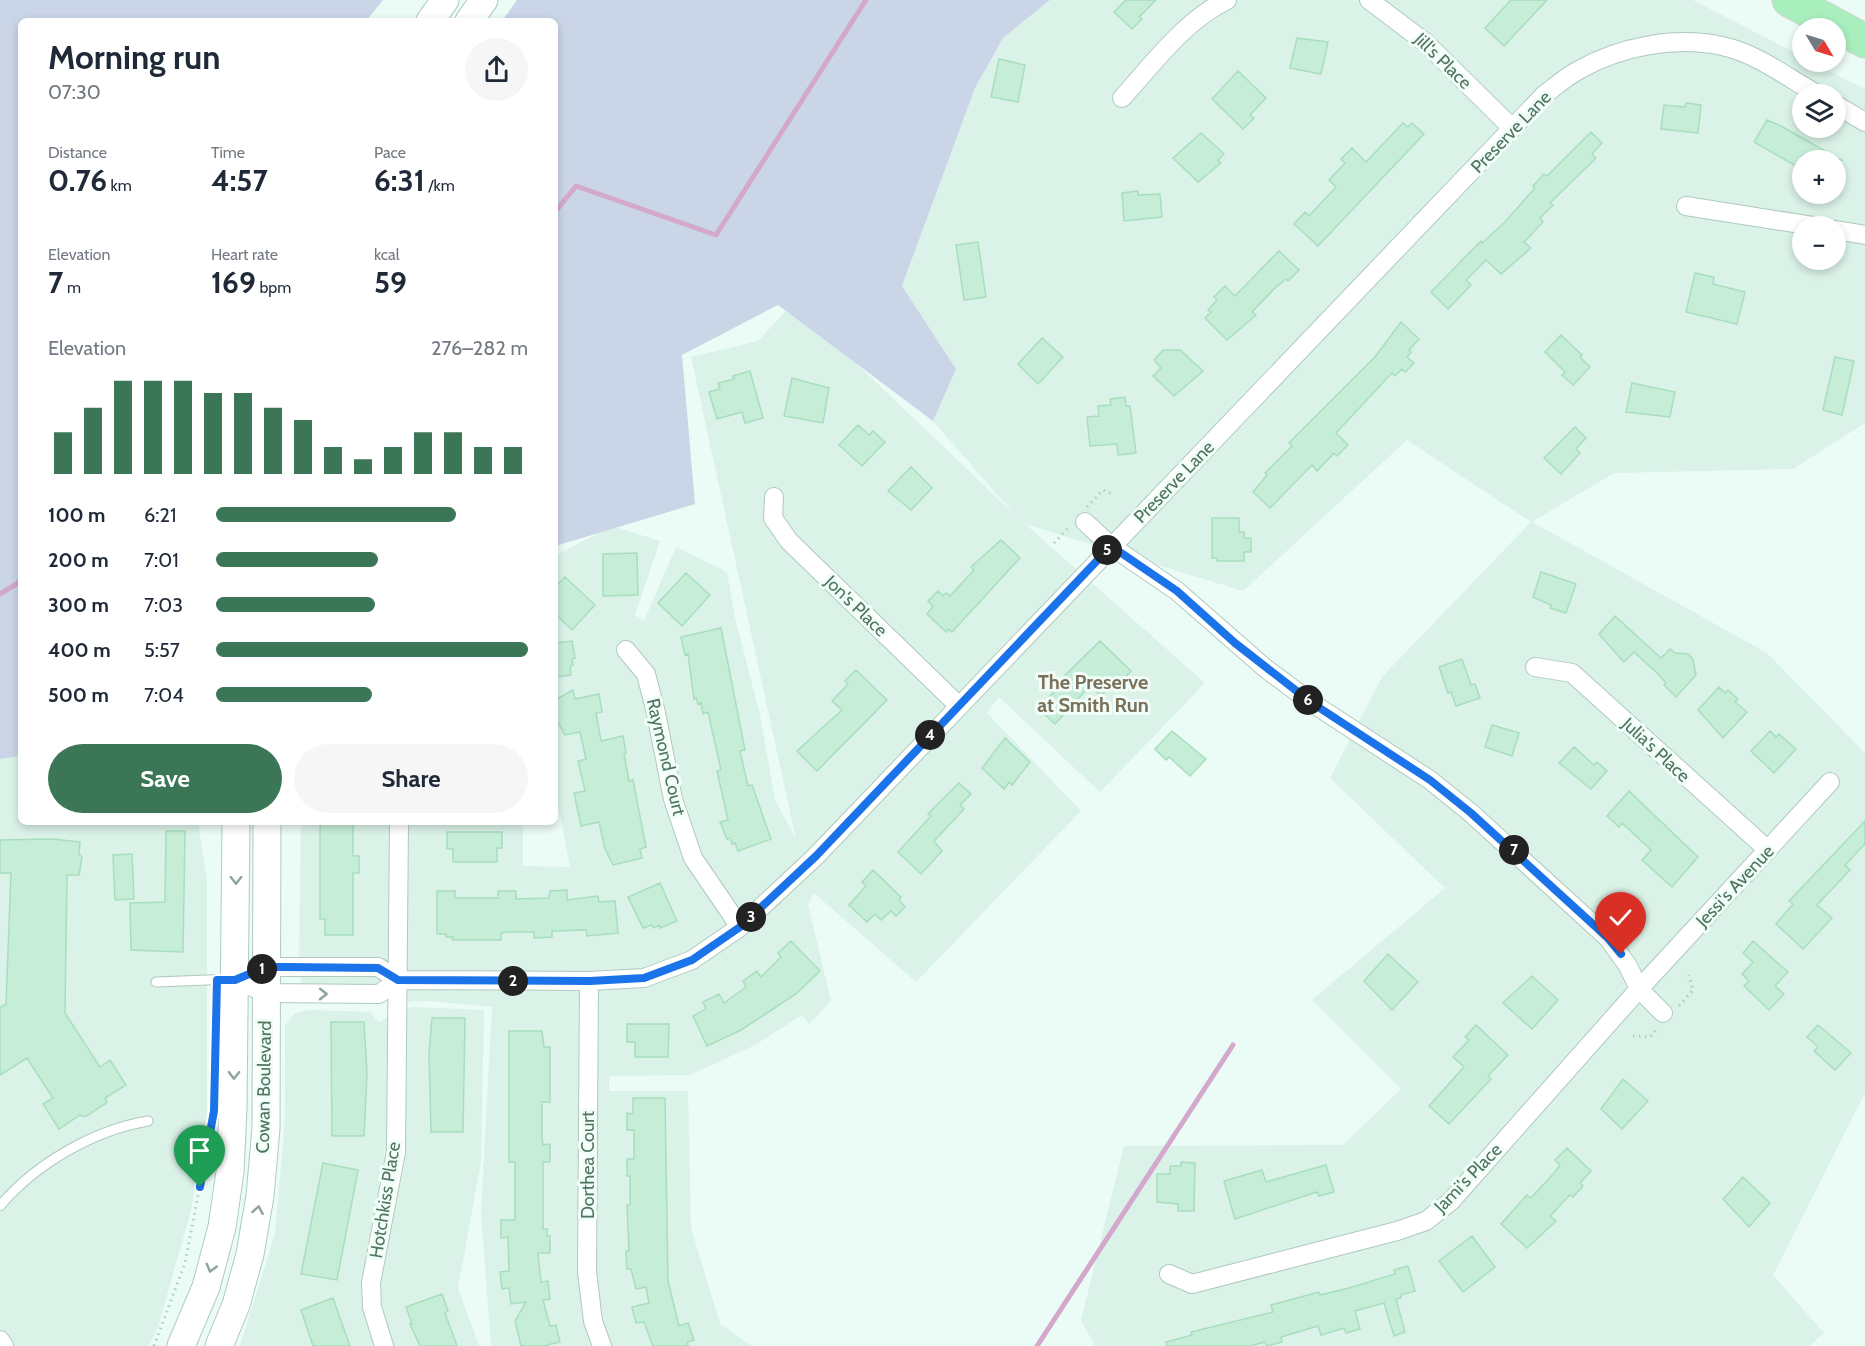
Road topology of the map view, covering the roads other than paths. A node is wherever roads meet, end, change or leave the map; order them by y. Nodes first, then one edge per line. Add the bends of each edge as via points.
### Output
1 (445, 0) edge
2 (484, 0) edge
3 (1227, 0) edge
4 (1369, 0) edge
5 (1789, 0) edge
6 (432, 18) edge
7 (471, 18) edge
8 (1865, 41) edge
9 (1799, 84) edge
10 (1122, 98) dead end
11 (1846, 111) edge
12 (1865, 122) edge
13 (1512, 128) junction
14 (1686, 206) dead end
15 (1792, 223) edge
16 (1846, 232) edge
17 (1865, 235) edge
18 (774, 497) dead end
19 (1085, 522) dead end
20 (1111, 546) junction
21 (626, 650) dead end
22 (1535, 667) dead end
23 (958, 705) junction
24 (1830, 783) dead end
25 (236, 825) edge
26 (267, 825) edge
27 (399, 825) edge
28 (1768, 850) junction
29 (740, 927) junction
30 (235, 980) junction
31 (266, 980) junction
32 (398, 980) junction
33 (590, 981) junction
34 (156, 982) dead end
35 (1640, 989) junction
36 (1663, 1013) dead end
37 (148, 1121) dead end
38 (0, 1206) edge
39 (1169, 1274) dead end
40 (0, 1340) edge
41 (4, 1346) edge
42 (182, 1346) edge
43 (219, 1346) edge
44 (384, 1346) edge
45 (602, 1346) edge

1 - 6 main road
2 - 7 main road
3 - 10 street via 1214,6 1180,36
4 - 13 street, Jill's Place via 1426,43
5 - 8 highway
9 - 13 street, Preserve Lane via 1723,46 1656,44 1620,52 1579,69 1545,94
11 - 12 street
13 - 20 street, Preserve Lane
14 - 15 street
16 - 17 street
18 - 23 street, Jon's Place via 773,518 789,541
19 - 20 street
20 - 23 street, Preserve Lane
20 - 35 street via 1169,585 1257,662 1312,703 1430,780 1471,813 1608,938
21 - 29 street, Raymond Court via 646,674 673,799 693,858
22 - 28 street, Julia's Place via 1572,673
23 - 29 street, Preserve Lane via 816,856
24 - 28 street, Jessi's Avenue
25 -> 30 main road, Cowan Boulevard
26 - 31 main road, Cowan Boulevard
27 - 32 street, Hotchkiss Place
28 - 35 street, Jessi's Avenue
29 - 33 street, Preserve Lane via 692,960 644,978
30 - 31 street, Preserve Lane
30 - 34 lane
30 -> 42 main road, Cowan Boulevard via 230,1172 222,1227 206,1287
31 - 32 street, Preserve Lane via 378,968
31 -> 32 street, Preserve Lane via 379,994
43 -> 31 main road, Cowan Boulevard via 236,1305 250,1254 260,1196 266,1128
32 - 33 street, Preserve Lane
32 - 44 street, Hotchkiss Place via 396,1152 371,1283 372,1307
33 - 45 street, Dorthea Court via 587,1272 593,1321
35 - 36 street
35 - 39 street, Jami's Place via 1450,1201 1426,1221 1192,1284
37 - 38 lane via 123,1125 61,1155
40 - 41 street

